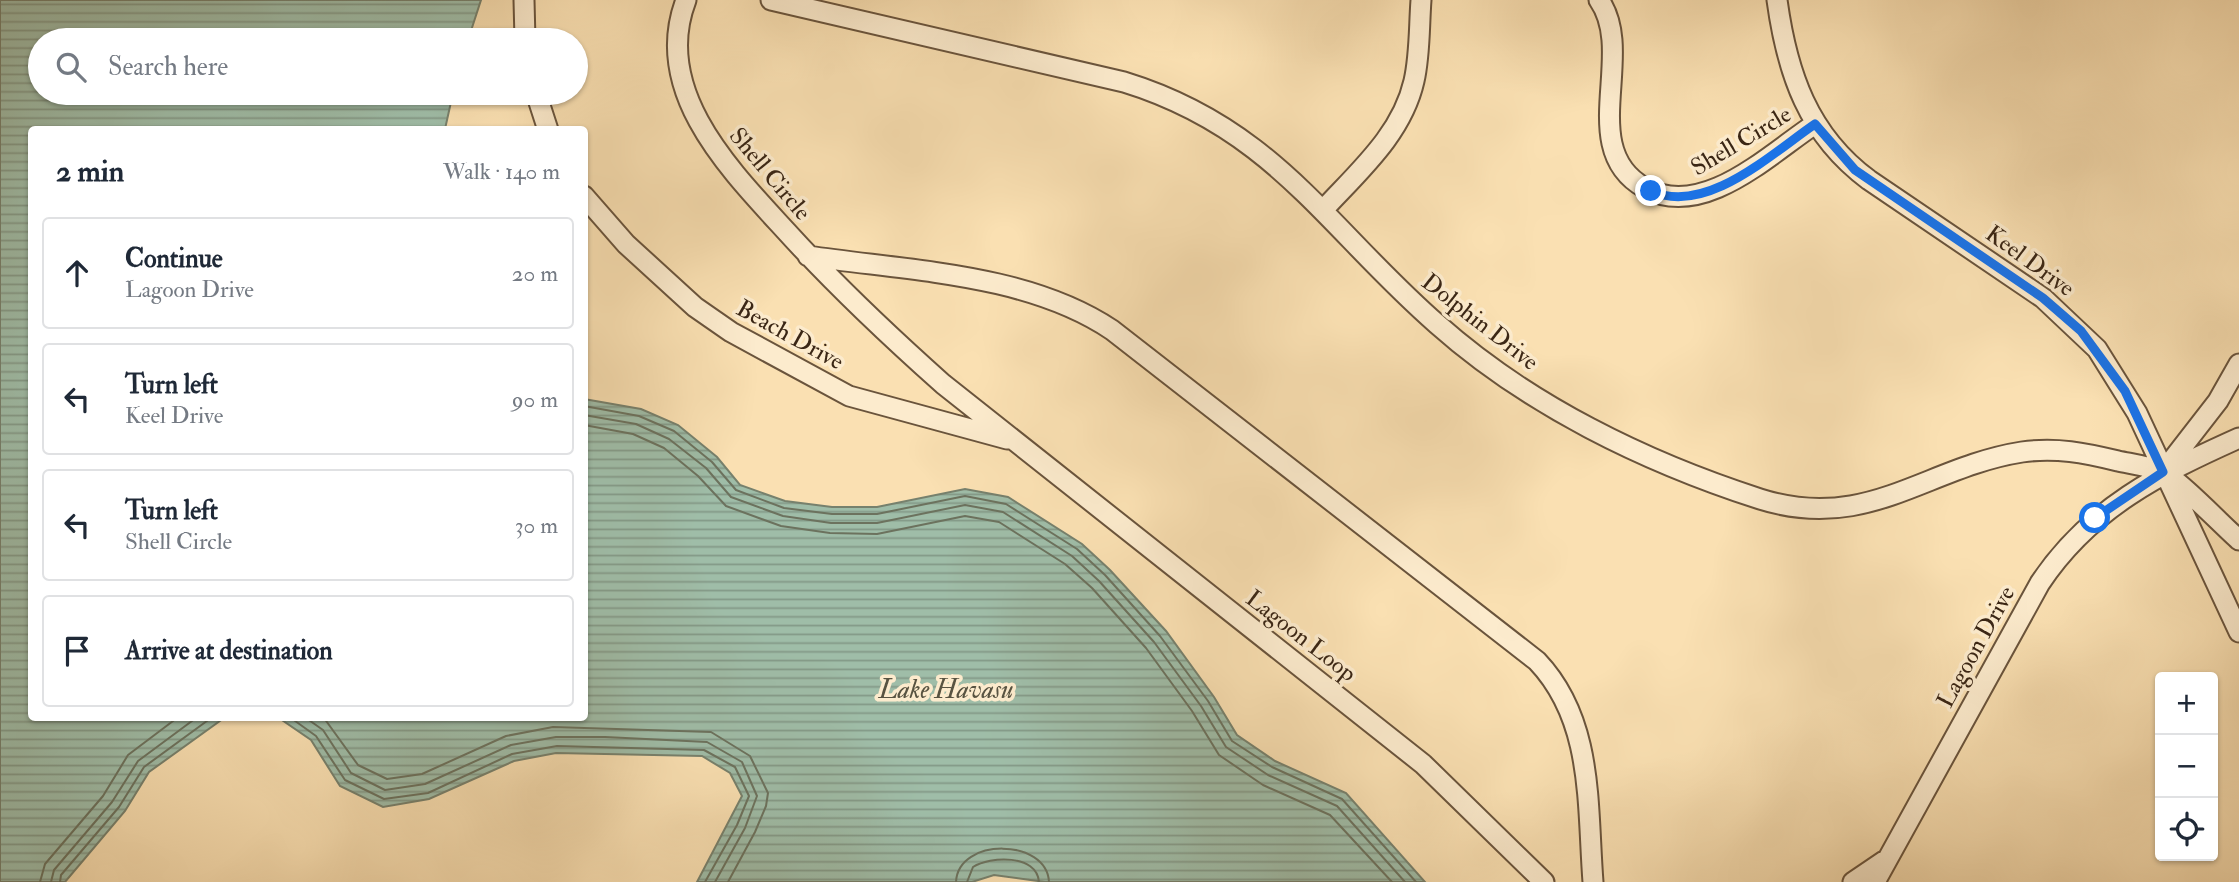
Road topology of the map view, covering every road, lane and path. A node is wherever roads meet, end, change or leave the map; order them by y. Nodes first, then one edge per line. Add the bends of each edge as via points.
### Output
1 (524, 0) edge
2 (686, 0) edge
3 (771, 0) edge
4 (1421, 0) edge
5 (1599, 0) edge
6 (1777, 0) edge
7 (525, 28) edge
8 (540, 105) edge
9 (1815, 124) junction
10 (547, 126) edge
11 (588, 201) edge
12 (1324, 209) junction
13 (808, 256) junction
14 (2239, 364) edge
15 (2239, 438) edge
16 (1016, 441) junction
17 (2163, 472) junction
18 (2239, 540) edge
19 (2239, 632) edge
20 (1888, 858) junction
21 (1544, 882) edge
22 (1593, 882) edge
23 (1853, 882) edge
24 (1875, 882) edge

1 - 7 lane
2 - 13 lane, Shell Circle via 678,27 678,62 697,118 729,168
3 - 12 lane, Dolphin Drive via 1044,61 1153,91 1234,132
4 - 12 lane via 1416,71 1399,121
5 - 9 lane, Shell Circle via 1611,28 1611,141 1623,168 1640,185 1668,197 1704,195
6 - 9 lane via 1789,68
8 - 10 lane
9 - 17 lane, Keel Drive via 1855,170 2043,298 2081,331 2125,391
11 - 16 lane, Beach Drive via 675,289 740,338 849,396
12 - 17 lane, Dolphin Drive via 1399,289 1481,359 1578,421 1632,449 1763,500 1817,509 1872,503 1984,461 2038,450 2074,450
13 - 16 lane, Shell Circle via 873,322
13 - 22 lane via 1016,286 1076,307 1112,330 1537,661 1566,700 1579,735
14 - 17 lane via 2218,401
15 - 17 lane
16 - 21 lane, Lagoon Loop via 1423,764
17 - 18 lane
17 - 19 lane, Keel Drive
17 - 20 lane, Lagoon Drive via 2095,518 2052,565
20 - 23 lane
20 - 24 lane, Lagoon Drive

